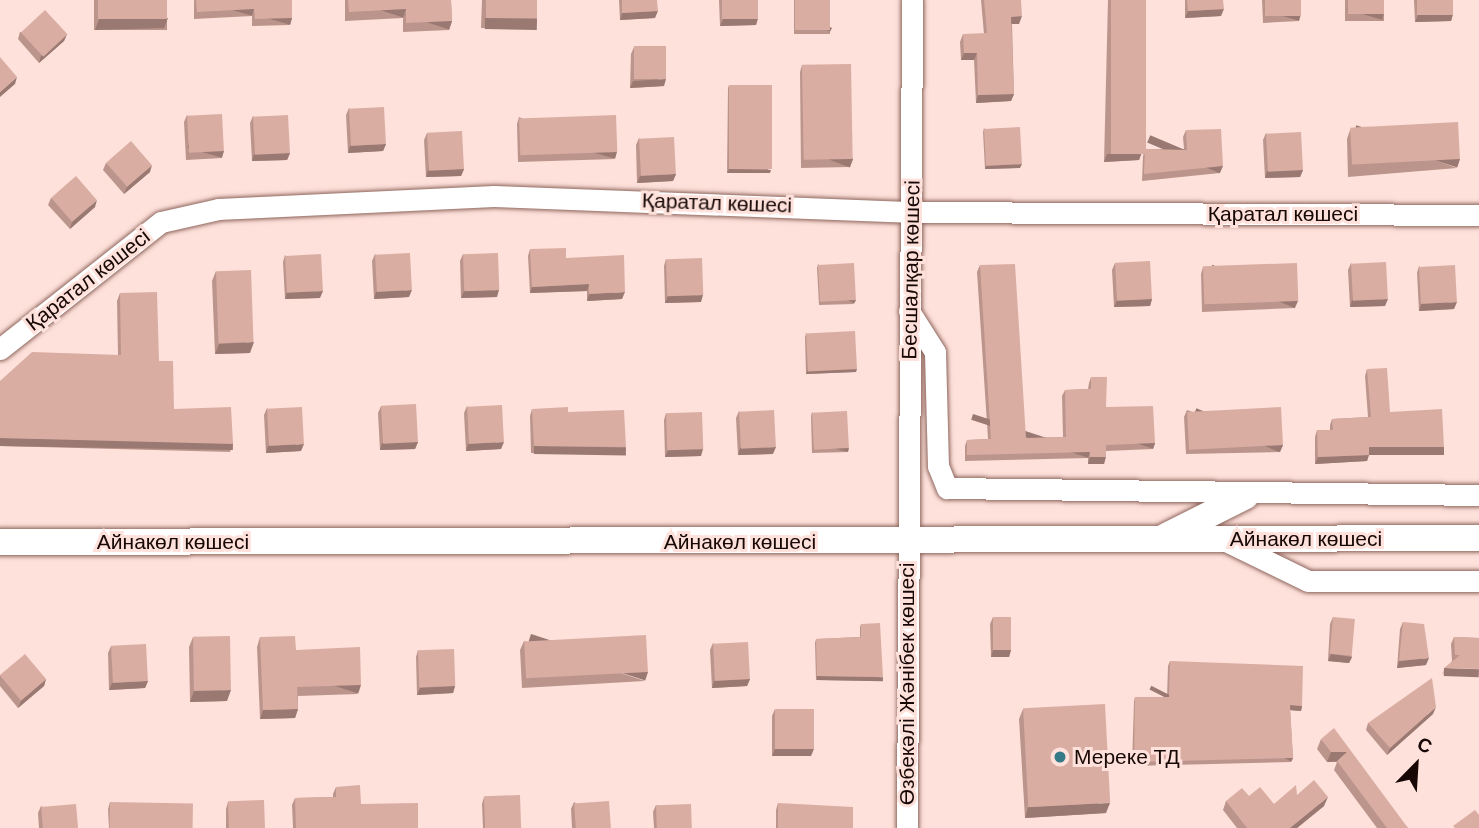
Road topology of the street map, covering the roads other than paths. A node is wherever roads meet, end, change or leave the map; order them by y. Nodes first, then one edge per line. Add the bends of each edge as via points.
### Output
1 (912, 0) edge
2 (914, 212) junction
3 (1479, 215) edge
4 (909, 310) junction
5 (0, 349) edge
6 (1479, 495) edge
7 (1246, 496) junction
8 (1479, 538) edge
9 (1159, 540) junction
10 (1224, 540) junction
11 (908, 541) junction
12 (0, 542) edge
13 (1479, 581) edge
14 (907, 828) edge

1 - 2 street, Бесшалқар көшесі
2 - 3 street, Қаратал көшесі
2 - 4 street, Бесшалқар көшесі
2 - 5 street, Қаратал көшесі via 494,196 218,209 161,222
4 - 7 street via 935,352 937,466 947,488
4 - 11 street, Бесшалқар көшесі
6 - 7 street
7 - 9 main road
8 - 10 main road, Айнакөл көшесі
9 - 10 main road, Айнакөл көшесі
9 - 11 main road, Айнакөл көшесі
10 - 13 street via 1308,581
11 - 12 main road, Айнакөл көшесі
11 - 14 street, Өзбекәлі Жәнібек көшесі

